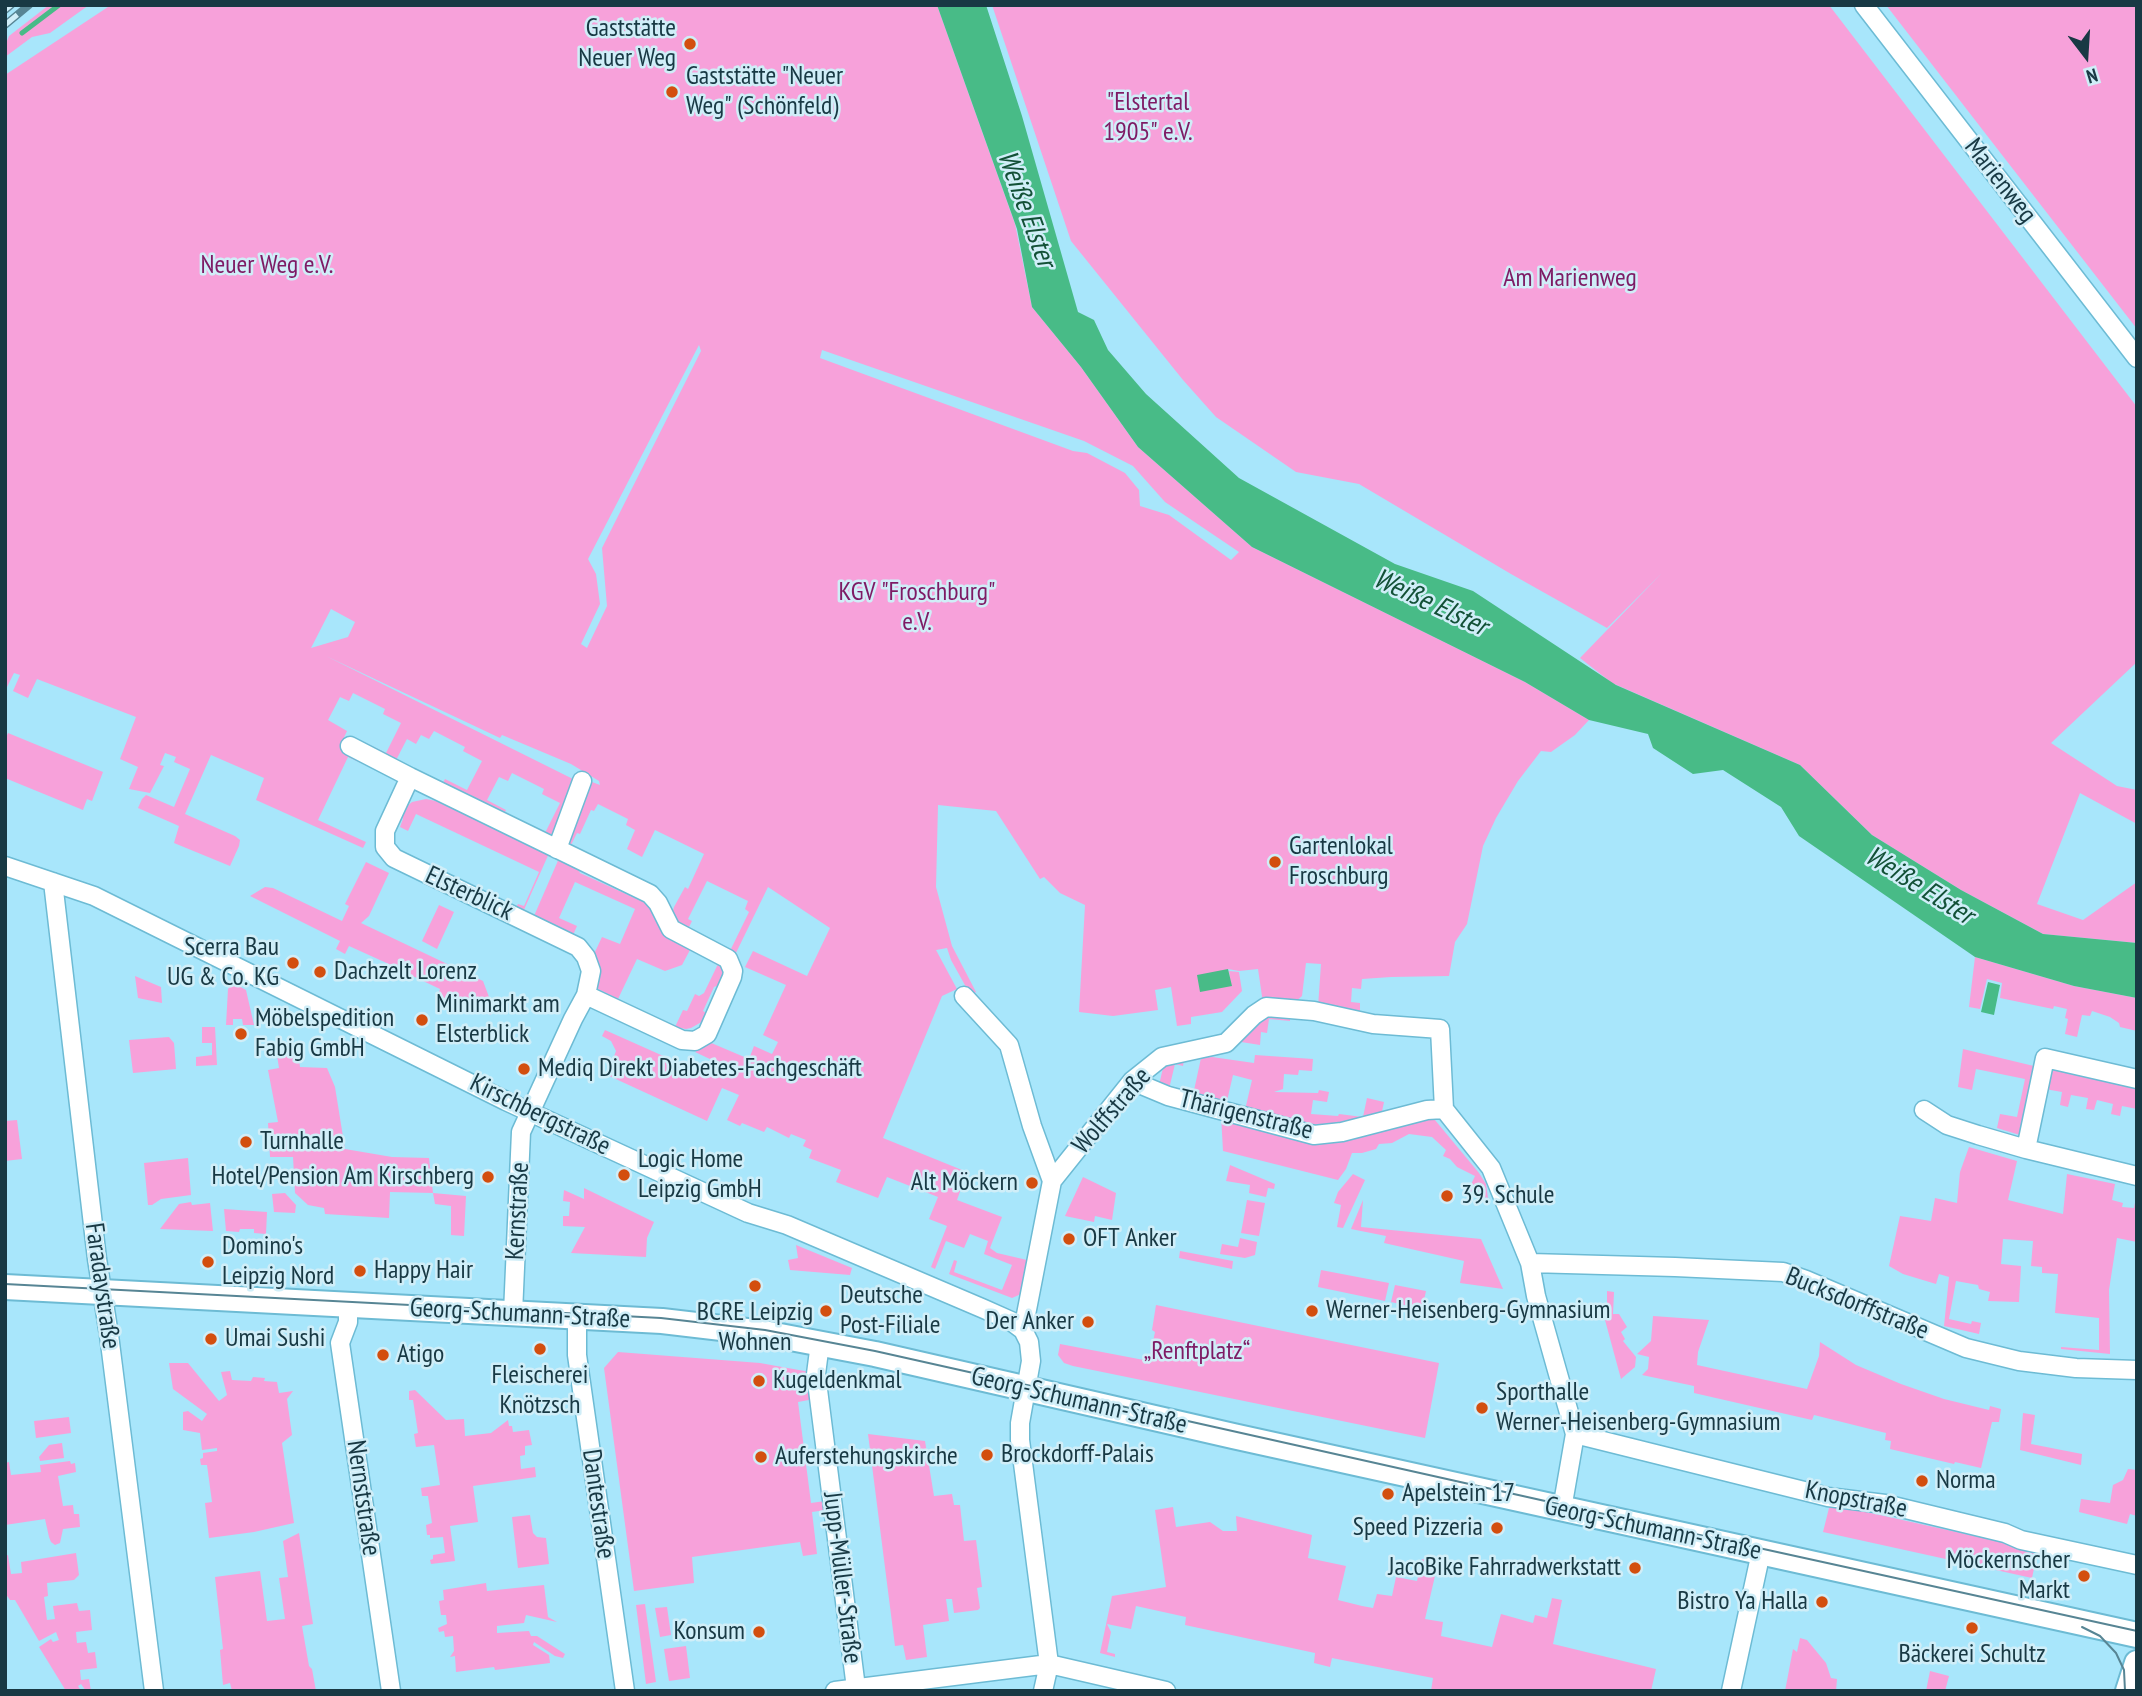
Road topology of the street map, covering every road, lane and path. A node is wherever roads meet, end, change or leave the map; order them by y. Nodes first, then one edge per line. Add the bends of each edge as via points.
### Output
1 (1864, 5) edge
2 (2137, 358) edge
3 (350, 746) dead end
4 (410, 777) junction
5 (582, 781) dead end
6 (557, 849) junction
7 (5, 866) edge
8 (53, 882) junction
9 (586, 995) junction
10 (964, 996) dead end
11 (2137, 1079) edge
12 (1132, 1081) junction
13 (1444, 1109) junction
14 (1924, 1110) dead end
15 (531, 1112) junction
16 (2026, 1149) junction
17 (2137, 1176) edge
18 (1052, 1181) junction
19 (1530, 1263) junction
20 (5, 1287) edge
21 (102, 1292) junction
22 (348, 1306) junction
23 (513, 1313) junction
24 (577, 1317) junction
25 (1023, 1330) junction
26 (820, 1343) junction
27 (2137, 1370) edge
28 (1026, 1390) junction
29 (1575, 1434) junction
30 (1562, 1509) junction
31 (1761, 1552) junction
32 (2137, 1565) edge
33 (2137, 1635) edge
34 (2137, 1663) edge
35 (1049, 1664) junction
36 (856, 1688) junction
37 (154, 1691) edge
38 (391, 1691) edge
39 (625, 1691) edge
40 (835, 1691) edge
41 (1043, 1691) edge
42 (1166, 1691) edge
43 (1731, 1691) edge
44 (2128, 1691) edge

1 - 2 street, Marienweg
3 - 4 street
4 - 6 street
4 - 9 street, Elsterblick via 385,831 389,853 578,947 590,971
5 - 6 street
6 - 9 street via 650,894 671,929 724,956 732,965 709,1031 695,1041 682,1040
7 - 8 street, Kirschbergstraße
8 - 15 street, Kirschbergstraße via 94,896
8 - 21 street, Faradaystraße
9 - 15 street, Elsterblick
10 - 18 street via 1009,1045
11 - 16 street via 2045,1058
12 - 13 street, Thärigenstraße via 1168,1096 1314,1135
12 - 13 street, Wolffstraße via 1162,1056 1226,1044 1266,1007 1314,1011 1373,1024 1440,1028
12 - 18 street, Wolffstraße
13 - 19 street via 1491,1168
14 - 16 street via 1947,1125
15 - 23 street, Kernstraße via 521,1132
15 - 25 street, Kirschbergstraße via 748,1213 787,1225
16 - 17 street
18 - 25 street, Wolffstraße
19 - 27 street, Bucksdorffstraße via 1783,1272 1966,1348 2053,1366
19 - 29 street
20 - 21 main road, Georg-Schumann-Straße
21 - 22 main road, Georg-Schumann-Straße
21 - 37 street, Faradaystraße
22 - 23 main road, Georg-Schumann-Straße
22 - 38 street, Nernststraße via 340,1343
23 - 24 main road, Georg-Schumann-Straße
24 - 26 main road, Georg-Schumann-Straße via 714,1326
24 - 39 street, Dantestraße via 577,1355
25 - 28 street via 1031,1351
26 - 28 main road, Georg-Schumann-Straße
26 - 36 street, Jupp-Müller-Straße via 816,1374
28 - 30 main road, Georg-Schumann-Straße
28 - 35 street via 1020,1440
29 - 30 street
29 - 32 street, Knopstraße via 1808,1492 1885,1504
30 - 31 main road, Georg-Schumann-Straße
31 - 33 main road, Georg-Schumann-Straße
31 - 43 street
34 - 44 main road
35 - 36 street
35 - 41 street
35 - 42 street
36 - 40 street

